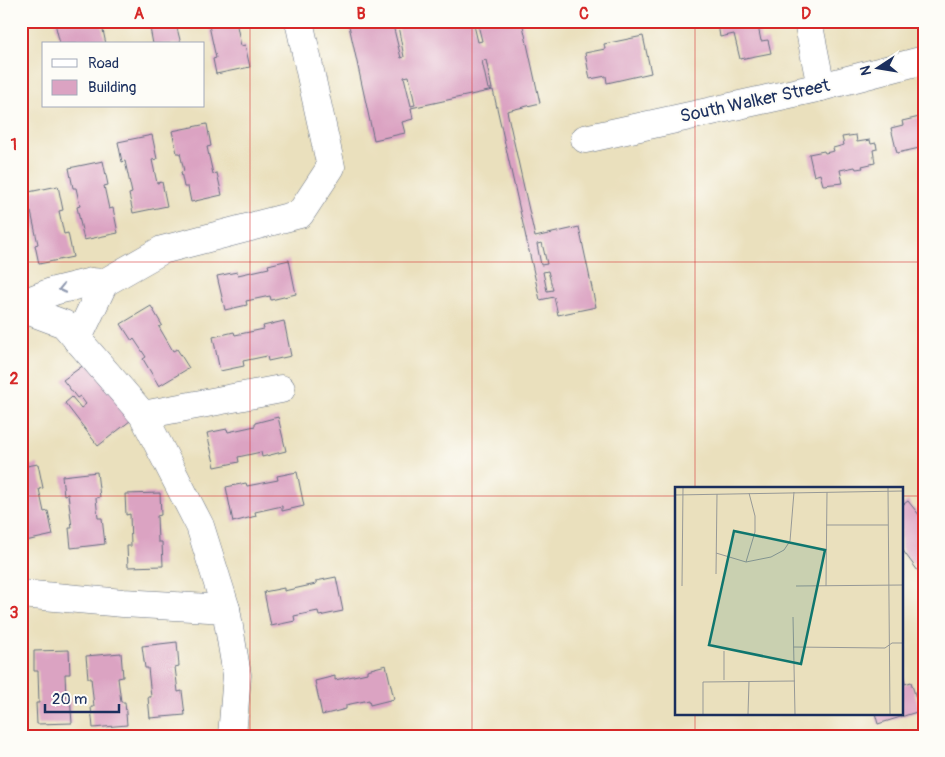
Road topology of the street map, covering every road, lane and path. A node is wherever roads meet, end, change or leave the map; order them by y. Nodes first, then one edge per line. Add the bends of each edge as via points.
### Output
1 (299, 21) edge
2 (808, 21) edge
3 (924, 60) edge
4 (821, 87) junction
5 (586, 139) dead end
6 (104, 283) junction
7 (21, 304) edge
8 (21, 308) edge
9 (76, 340) junction
10 (281, 389) dead end
11 (143, 415) junction
12 (21, 594) edge
13 (226, 609) junction
14 (232, 736) edge

1 - 6 street via 331,167 300,214 162,250
2 - 4 street
3 - 4 street, South Walker Street
4 - 5 street, South Walker Street
6 -> 7 street via 91,282 54,291
6 - 9 street
8 - 9 street via 64,324
9 - 11 street
10 - 11 street
11 - 13 street via 200,526
12 - 13 street
13 - 14 street via 237,675

